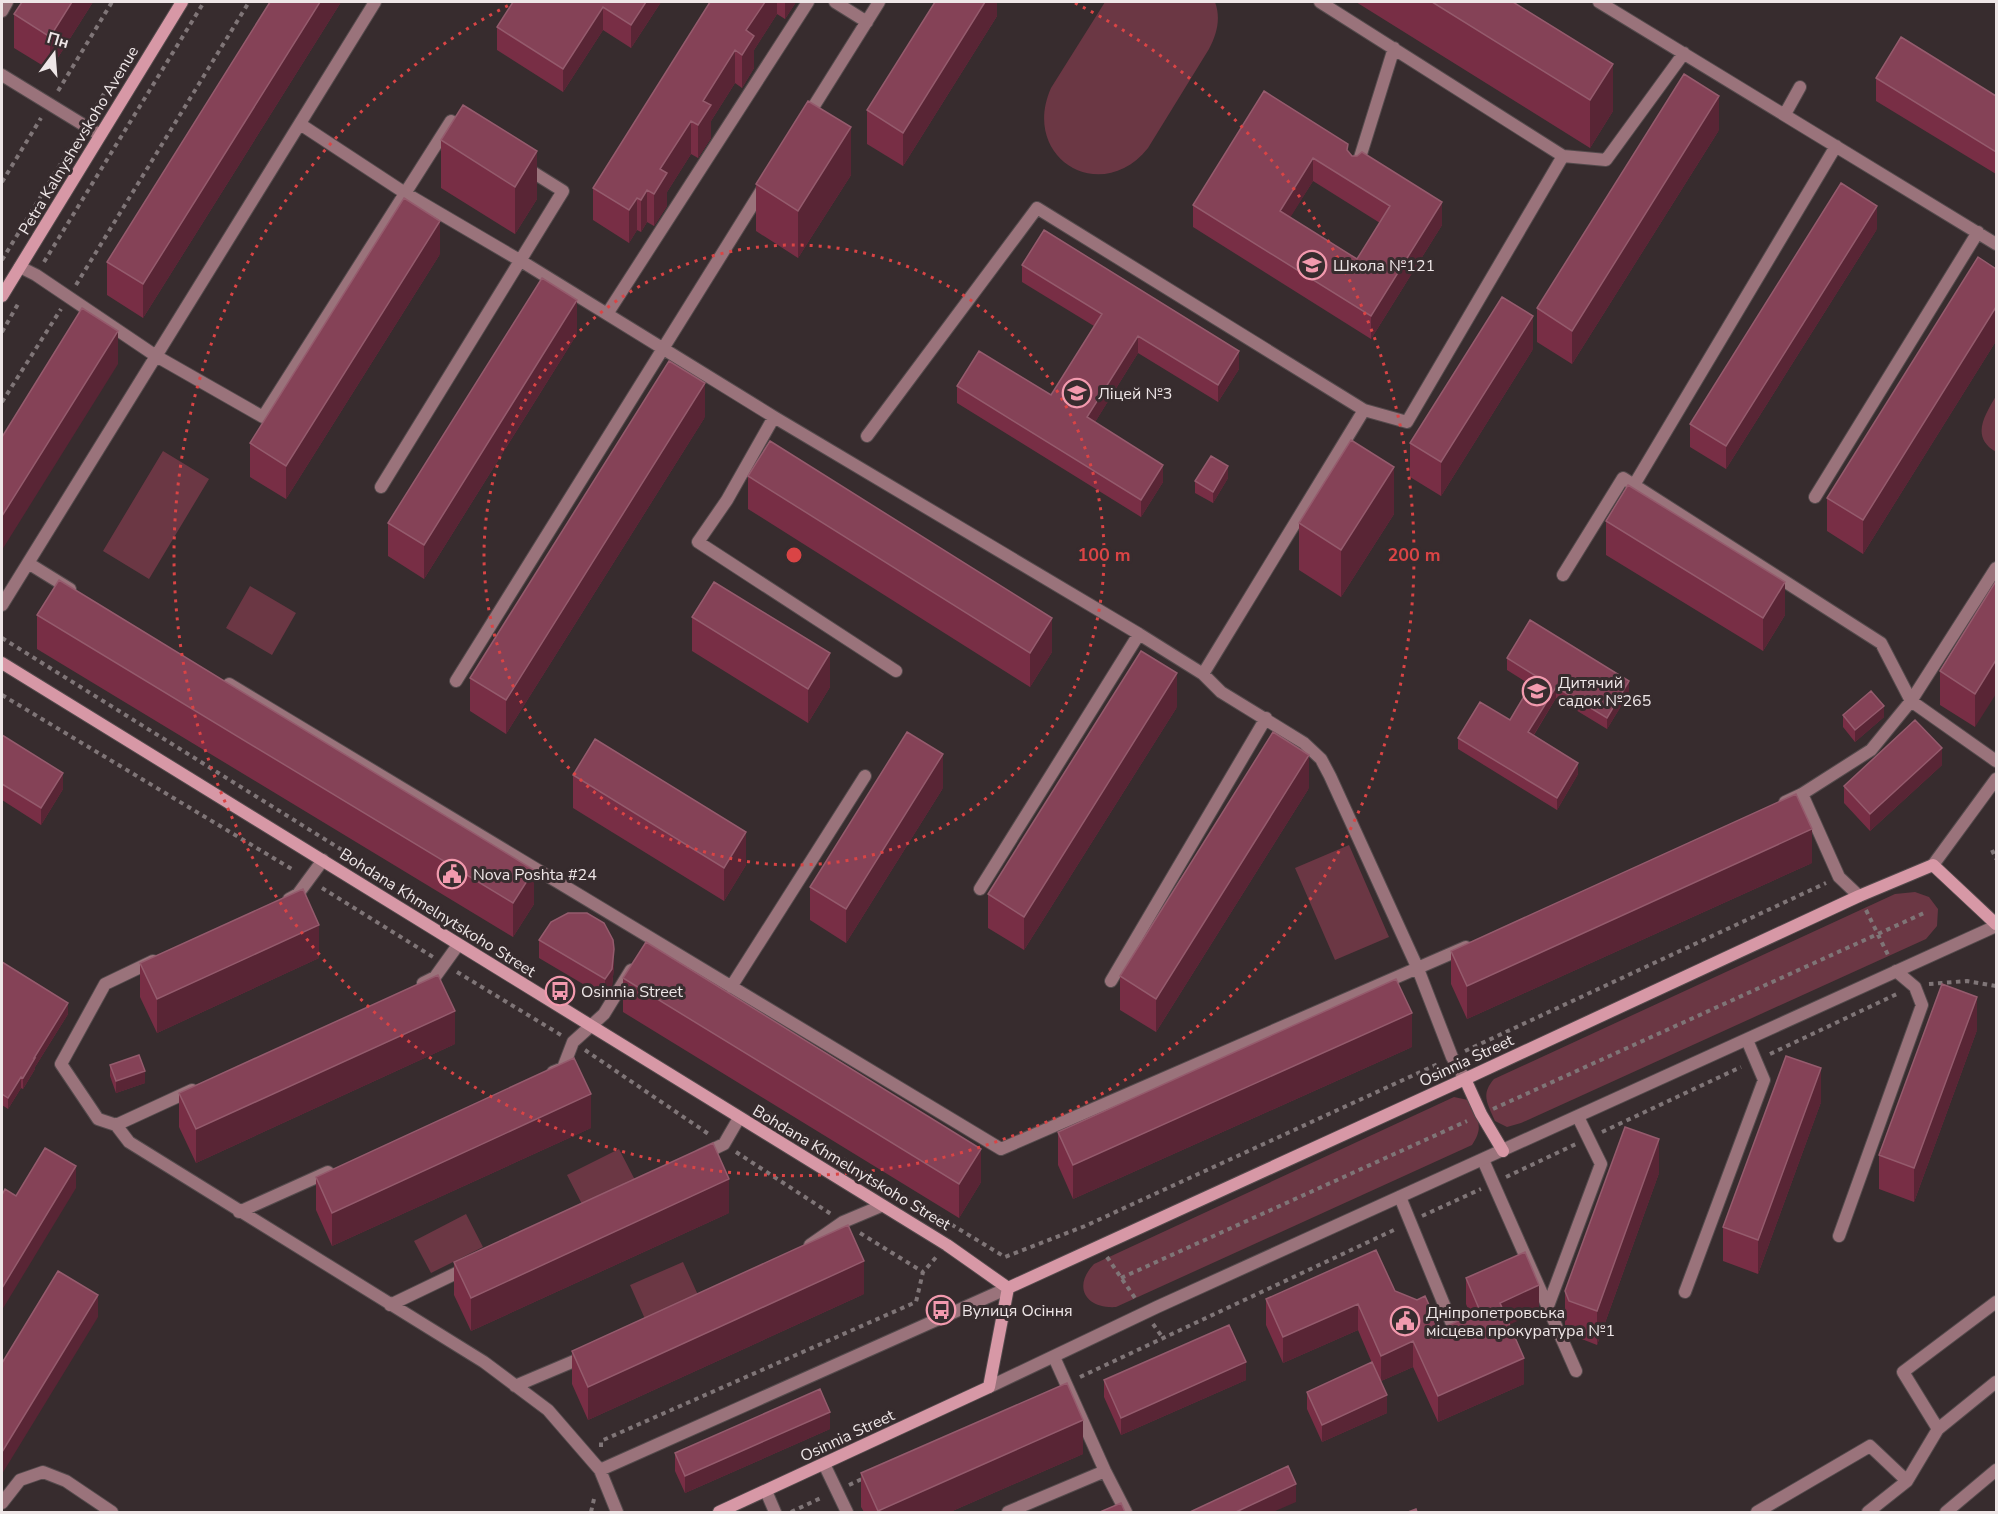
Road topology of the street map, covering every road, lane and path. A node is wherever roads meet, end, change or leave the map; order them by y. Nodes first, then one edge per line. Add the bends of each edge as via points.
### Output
1 (8, 2) edge
2 (182, 2) edge
3 (204, 2) edge
4 (249, 2) edge
5 (375, 2) edge
6 (808, 2) edge
7 (835, 2) edge
8 (879, 2) edge
9 (1320, 2) edge
10 (1599, 2) edge
11 (2, 11) edge
12 (867, 22) junction
13 (1394, 48) junction
14 (1684, 53) junction
15 (2, 75) edge
16 (1800, 87) dead end
17 (1785, 114) junction
18 (300, 124) junction
19 (799, 131) edge
20 (472, 134) edge
21 (100, 135) junction
22 (1836, 146) junction
23 (1563, 156) junction
24 (512, 159) edge
25 (1355, 171) edge
26 (768, 180) edge
27 (405, 193) junction
28 (1978, 232) junction
29 (1996, 244) edge
30 (521, 261) junction
31 (20, 267) junction
32 (36, 275) junction
33 (2, 296) edge
34 (68, 298) junction
35 (19, 303) dead end
36 (607, 314) junction
37 (2, 332) edge
38 (663, 349) junction
39 (156, 356) junction
40 (2, 402) edge
41 (1364, 410) junction
42 (774, 417) junction
43 (867, 436) dead end
44 (1634, 485) junction
45 (381, 487) dead end
46 (1815, 497) dead end
47 (28, 563) junction
48 (1996, 568) edge
49 (1563, 575) dead end
50 (79, 594) edge
51 (2, 605) edge
52 (1139, 634) junction
53 (2, 638) edge
54 (2, 663) edge
55 (896, 671) dead end
56 (1203, 674) junction
57 (222, 680) edge
58 (456, 681) dead end
59 (2, 695) edge
60 (1911, 701) junction
61 (1266, 718) junction
62 (1996, 761) edge
63 (865, 776) dead end
64 (1996, 779) edge
65 (1802, 794) junction
66 (1773, 807) edge
67 (1992, 850) dead end
68 (1996, 859) edge
69 (323, 860) junction
70 (1933, 865) junction
71 (309, 880) junction
72 (980, 889) dead end
73 (413, 895) dead end
74 (1858, 896) junction
75 (276, 904) edge
76 (1924, 913) dead end
77 (1996, 925) edge
78 (1877, 934) junction
79 (1481, 940) edge
80 (458, 945) junction
81 (645, 948) junction
82 (169, 954) edge
83 (445, 965) junction
84 (1418, 969) junction
85 (1896, 971) junction
86 (1111, 981) dead end
87 (1996, 986) edge
88 (414, 987) edge
89 (731, 987) junction
90 (1915, 987) junction
91 (590, 1025) junction
92 (1747, 1040) junction
93 (573, 1042) junction
94 (1755, 1060) junction
95 (541, 1077) edge
96 (1465, 1080) junction
97 (201, 1086) edge
98 (756, 1106) dead end
99 (1481, 1114) junction
100 (1578, 1117) junction
101 (739, 1118) junction
102 (116, 1125) junction
103 (1589, 1138) junction
104 (724, 1144) junction
105 (1503, 1151) junction
106 (692, 1160) edge
107 (1484, 1160) junction
108 (336, 1169) edge
109 (1494, 1183) junction
110 (1400, 1197) junction
111 (881, 1206) junction
112 (239, 1212) junction
113 (843, 1222) junction
114 (1410, 1222) junction
115 (1839, 1236) dead end
116 (1099, 1246) junction
117 (797, 1254) edge
118 (476, 1263) edge
119 (1121, 1278) junction
120 (1008, 1288) junction
121 (1685, 1292) dead end
122 (1996, 1302) edge
123 (390, 1305) junction
124 (1548, 1306) junction
125 (1145, 1312) junction
126 (1454, 1329) edge
127 (1163, 1338) junction
128 (601, 1350) edge
129 (1054, 1357) junction
130 (1576, 1371) dead end
131 (1996, 1382) edge
132 (1066, 1383) junction
133 (515, 1386) junction
134 (989, 1387) junction
135 (1938, 1429) junction
136 (824, 1464) junction
137 (600, 1470) junction
138 (1996, 1470) edge
139 (1105, 1471) junction
140 (868, 1476) edge
141 (1907, 1481) junction
142 (766, 1491) junction
143 (837, 1491) junction
144 (2, 1503) edge
145 (112, 1512) edge
146 (591, 1512) edge
147 (617, 1512) edge
148 (719, 1512) edge
149 (775, 1512) edge
150 (791, 1512) edge
151 (847, 1512) edge
152 (1008, 1512) edge
153 (1126, 1512) edge
154 (1757, 1512) edge
155 (1868, 1512) edge
156 (1946, 1512) edge

1 - 11 street
2 - 21 street, Petra Kalnyshevskoho Avenue
3 - 32 path
4 - 34 path
5 - 18 street
6 - 36 street
7 - 12 street
8 - 12 street
9 - 13 street
10 - 14 street
12 - 19 street
13 - 23 street
13 - 25 street
14 - 17 street
14 - 23 street via 1606,160
15 - 21 street
16 - 17 street
17 - 22 street
18 - 27 street
18 - 39 street
20 - 27 street via 451,121
21 - 31 street, Petra Kalnyshevskoho Avenue
22 - 28 street
22 - 44 street
23 - 41 street via 1407,422
24 - 30 street via 563,190
26 - 38 street
27 - 30 street
27 - 39 street via 262,417
28 - 29 street
28 - 46 street
30 - 36 street
30 - 45 street
31 - 32 street
31 - 33 street, Petra Kalnyshevskoho Avenue
32 - 34 street
34 - 39 street
34 - 40 path
35 - 37 path
36 - 38 street
38 - 42 street
38 - 58 street
39 - 47 street
41 - 43 street via 1037,208
41 - 56 street
42 - 52 street
42 - 55 street via 698,542
44 - 49 street via 1623,478
44 - 60 street via 1881,643
47 - 50 street
47 - 51 street
48 - 60 street
52 - 56 street
52 - 72 street
53 - 73 path
54 - 69 street, Bohdana Khmelnytskoho Street
56 - 61 street via 1221,692
57 - 81 street
59 - 71 path
60 - 62 street
60 - 65 street via 1871,750
61 - 84 street via 1321,759
61 - 86 street
63 - 89 street
64 - 70 street
65 - 66 street
65 - 74 street via 1839,877
67 - 68 path
69 - 71 street
69 - 80 street, Bohdana Khmelnytskoho Street
70 - 74 street, Osinnia Street
70 - 77 street
71 - 75 street via 298,894
71 - 83 path
74 - 78 path
74 - 96 street, Osinnia Street
76 - 78 path
77 - 85 street, Osinnia Street
78 - 85 path
78 - 99 path
79 - 84 street
80 - 83 street
80 - 91 street, Bohdana Khmelnytskoho Street
81 - 89 street
81 - 91 street via 604,1014
82 - 102 street via 105,984 61,1064 98,1119
83 - 88 street via 435,977
83 - 93 path
84 - 89 street via 1001,1149
84 - 96 street via 1452,1057
85 - 90 street
85 - 92 street, Osinnia Street
87 - 90 path via 1967,981
90 - 94 path
90 - 115 street via 1922,1005
91 - 93 street
91 - 101 street, Bohdana Khmelnytskoho Street
92 - 94 street
92 - 100 street, Osinnia Street
93 - 95 street via 563,1068
93 - 104 path
94 - 103 path
94 - 121 street via 1764,1080
96 - 99 street
96 - 116 street, Osinnia Street
97 - 102 street
98 - 116 path via 1005,1257 1085,1226
99 - 105 street
99 - 119 path
100 - 103 street
100 - 105 street, Osinnia Street
101 - 104 street
101 - 111 street, Bohdana Khmelnytskoho Street
102 - 112 street via 129,1142
103 - 109 path
103 - 124 street via 1601,1164
104 - 106 street
104 - 113 path
105 - 107 street, Osinnia Street
107 - 109 street
107 - 110 street, Osinnia Street
108 - 112 street
109 - 114 path
109 - 124 street
110 - 114 street
110 - 125 street, Osinnia Street
111 - 113 street
111 - 120 street, Bohdana Khmelnytskoho Street via 947,1245
112 - 123 street
113 - 117 street
113 - 137 path via 923,1272 916,1302 601,1441
114 - 126 street
114 - 127 path
116 - 119 path
116 - 120 street, Osinnia Street
118 - 123 street
119 - 125 path
120 - 134 street
120 - 137 street
122 - 135 street via 1903,1372
123 - 133 street via 484,1362
124 - 130 street
125 - 127 path
125 - 129 street, Osinnia Street
127 - 132 path
128 - 133 street
129 - 132 street
129 - 134 street, Osinnia Street
131 - 135 street
132 - 139 street
133 - 137 street via 548,1410
134 - 136 street, Osinnia Street
135 - 141 street
136 - 142 street, Osinnia Street
136 - 143 street
137 - 146 path
137 - 147 street
138 - 156 street
139 - 152 street
139 - 153 street
140 - 143 path
141 - 154 street via 1870,1446
141 - 155 street
142 - 148 street, Osinnia Street
142 - 149 street
143 - 150 path
143 - 151 street
144 - 145 street via 20,1480 43,1472 66,1481

